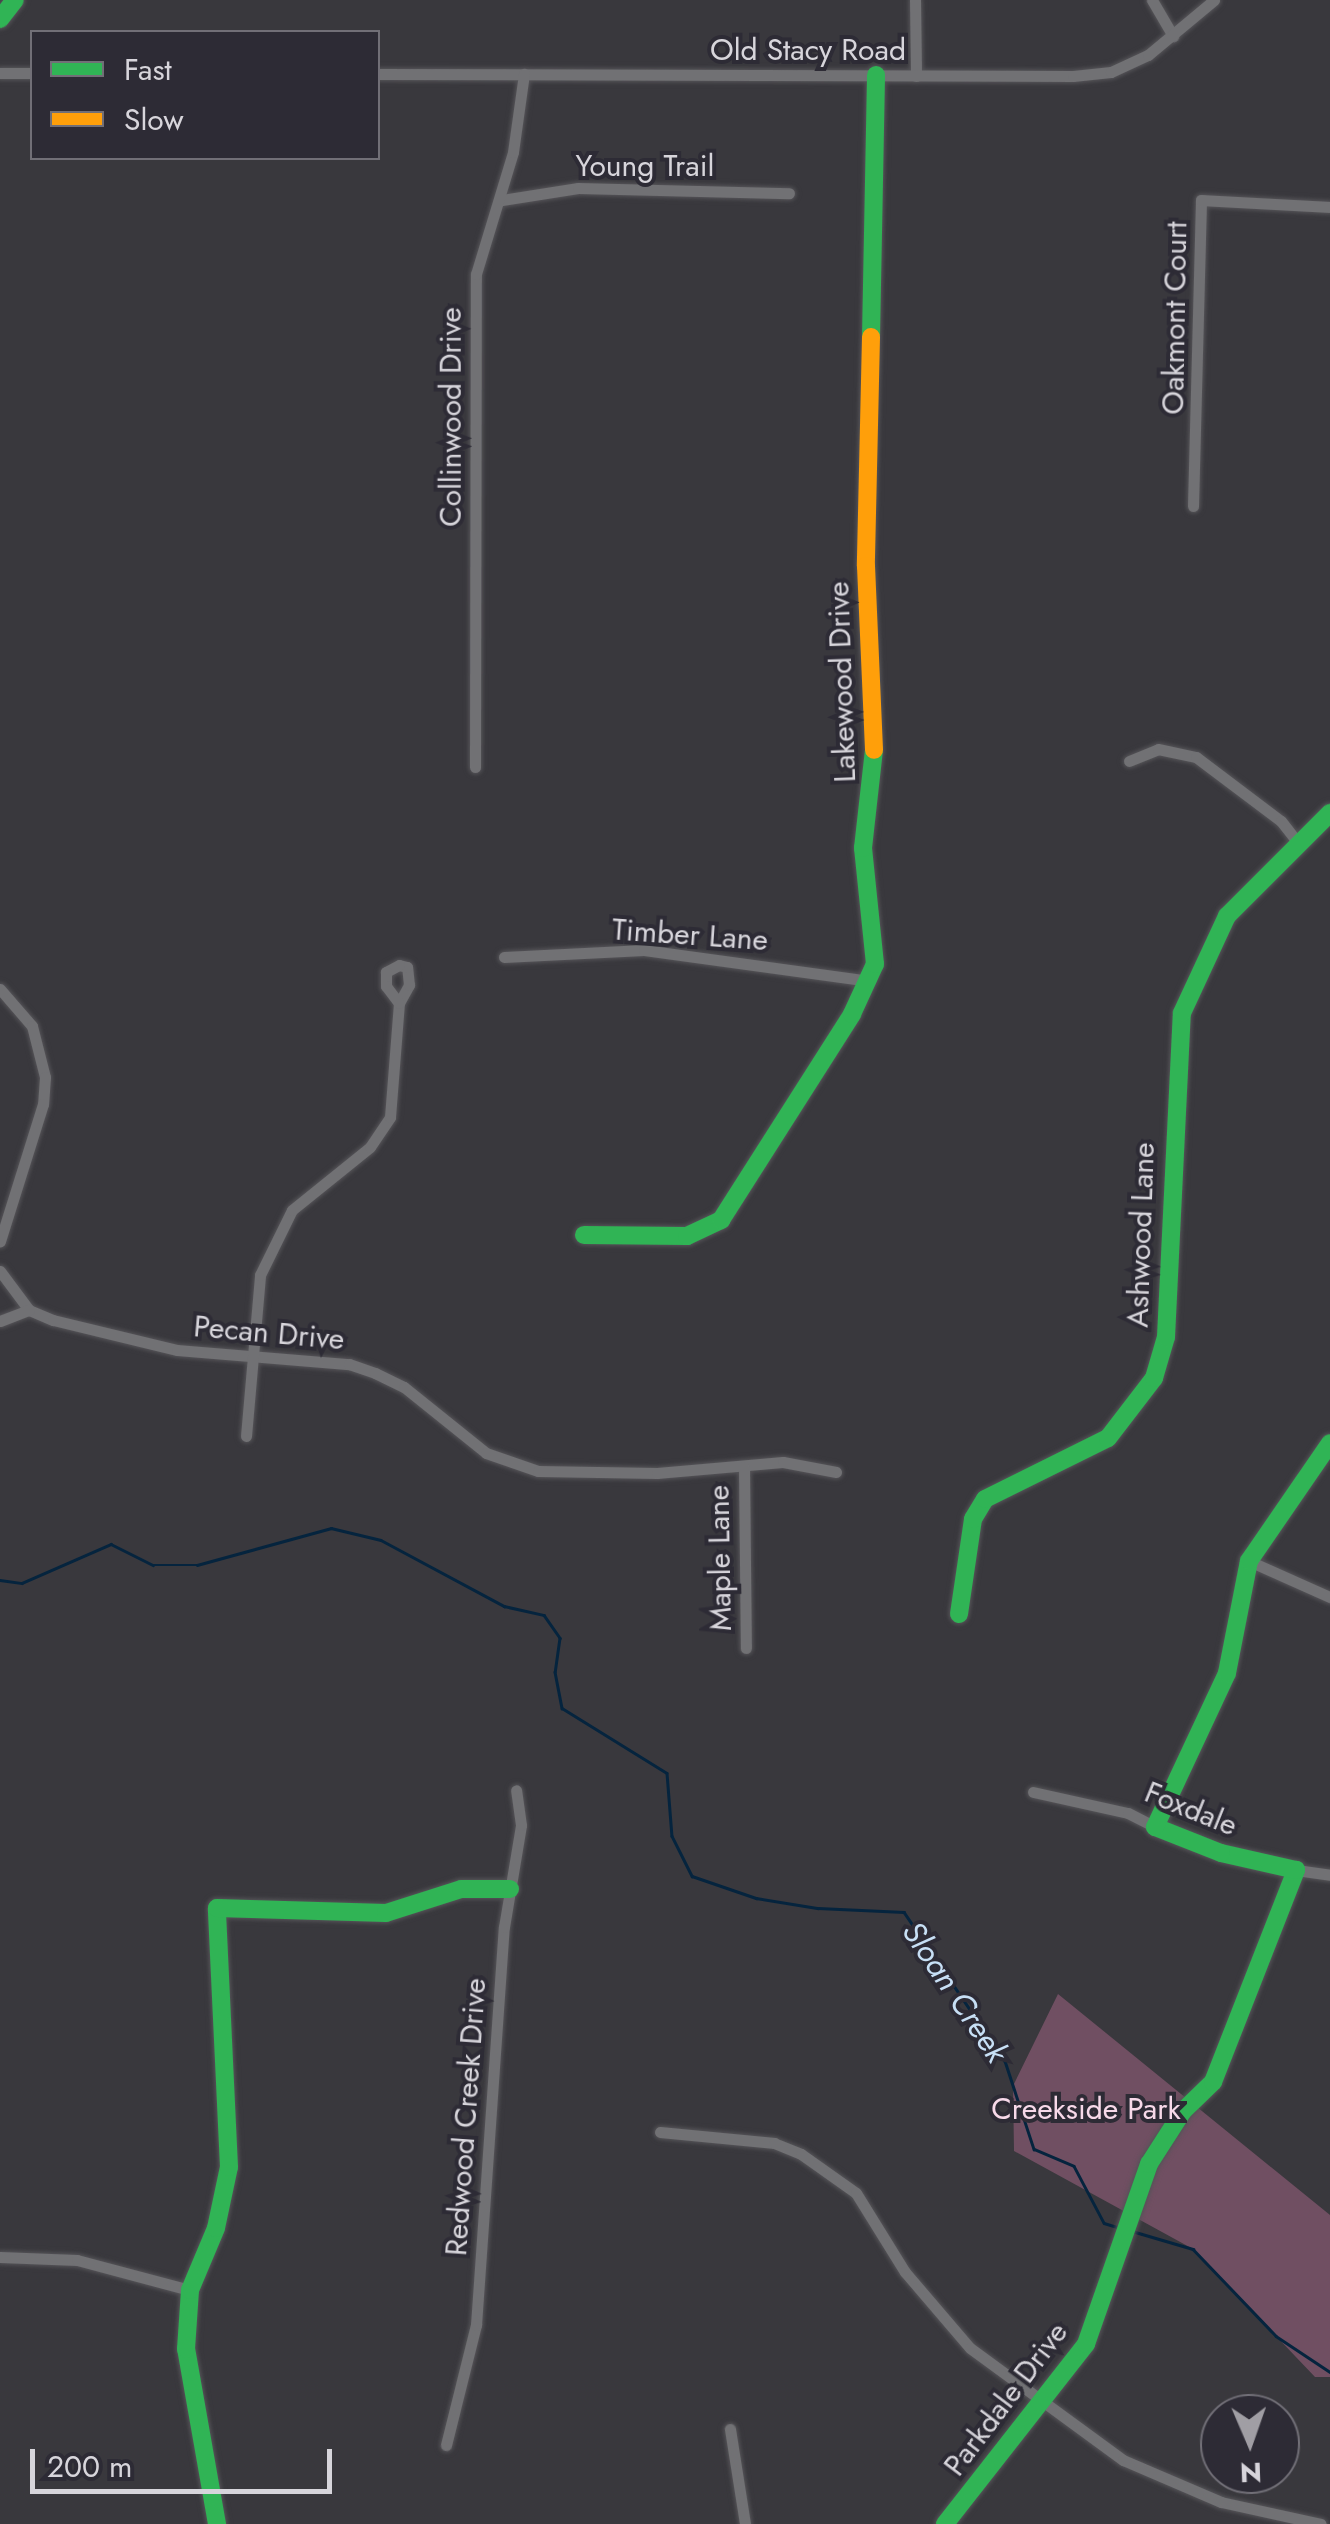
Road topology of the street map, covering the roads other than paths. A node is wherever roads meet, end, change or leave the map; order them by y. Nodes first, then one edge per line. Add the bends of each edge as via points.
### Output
1 (15, 0) edge
2 (914, 0) edge
3 (1152, 0) edge
4 (1214, 0) edge
5 (0, 20) edge
6 (1173, 36) junction
7 (0, 73) edge
8 (30, 73) edge
9 (380, 74) edge
10 (524, 74) junction
11 (876, 75) junction
12 (916, 76) junction
13 (789, 193) dead end
14 (502, 200) junction
15 (1330, 207) edge
16 (1193, 506) dead end
17 (1129, 761) dead end
18 (474, 767) dead end
19 (1330, 813) edge
20 (1299, 844) junction
21 (504, 957) dead end
22 (870, 981) junction
23 (0, 989) edge
24 (399, 1003) dead end
25 (584, 1235) dead end
26 (0, 1241) edge
27 (0, 1271) edge
28 (29, 1310) junction
29 (0, 1322) edge
30 (252, 1356) junction
31 (246, 1436) dead end
32 (1330, 1443) edge
33 (744, 1467) junction
34 (836, 1472) dead end
35 (1248, 1561) junction
36 (1330, 1597) edge
37 (959, 1614) dead end
38 (746, 1648) dead end
39 (516, 1790) dead end
40 (1033, 1792) dead end
41 (1155, 1827) junction
42 (1296, 1870) junction
43 (1330, 1875) edge
44 (510, 1889) junction
45 (660, 2132) dead end
46 (0, 2257) edge
47 (190, 2290) junction
48 (1043, 2400) junction
49 (730, 2428) dead end
50 (446, 2445) dead end
51 (217, 2524) edge
52 (745, 2524) edge
53 (946, 2524) edge
54 (1322, 2524) edge

1 - 5 street
2 - 12 street
3 - 6 street
4 - 6 street, Old Stacy Road
6 - 12 street, Old Stacy Road via 1111,72
7 - 8 street
9 - 10 street, Old Stacy Road
10 - 11 street, Old Stacy Road
10 - 14 street, Collinwood Drive
11 - 12 street, Old Stacy Road
11 - 22 street, Lakewood Drive via 866,566 875,766 863,848 876,939
13 - 14 street, Young Trail via 578,188
14 - 18 street, Collinwood Drive via 476,274
15 - 16 street, Oakmont Court via 1202,200
17 - 20 street via 1158,749 1196,757 1282,820
19 - 20 street, Ashwood Lane
20 - 37 street, Ashwood Lane via 1227,916 1182,1014 1166,1337 1154,1378 1108,1438 985,1498 972,1519
21 - 22 street, Timber Lane via 644,950
22 - 25 street, Lakewood Drive via 721,1220 687,1236
23 - 26 street via 32,1026 44,1077 42,1104
24 - 30 street via 390,1117 370,1148 292,1210 273,1238 260,1274
27 - 28 street
28 - 29 street
28 - 30 street, Pecan Drive via 177,1350
30 - 31 street
30 - 33 street, Pecan Drive via 375,1372 486,1453 538,1471
32 - 35 street
33 - 34 street, Pecan Drive via 783,1462
33 - 38 street, Maple Lane
35 - 36 street
35 - 41 street via 1227,1674
39 - 44 street, Redwood Creek Drive via 521,1825
40 - 41 street, Foxdale via 1128,1812
41 - 42 street, Foxdale via 1220,1854
42 - 43 street, Foxdale
42 - 48 street, Parkdale Drive via 1213,2082 1172,2125 1140,2188 1086,2344
44 - 47 street via 461,1889 386,1913 217,1908 229,2167 216,2228
44 - 50 street, Redwood Creek Drive via 476,2326
45 - 48 street via 774,2144 818,2164 856,2193 904,2272 970,2348
46 - 47 street via 77,2260
47 - 51 street via 186,2348
48 - 53 street, Parkdale Drive
48 - 54 street via 1123,2460 1221,2502
49 - 52 street

